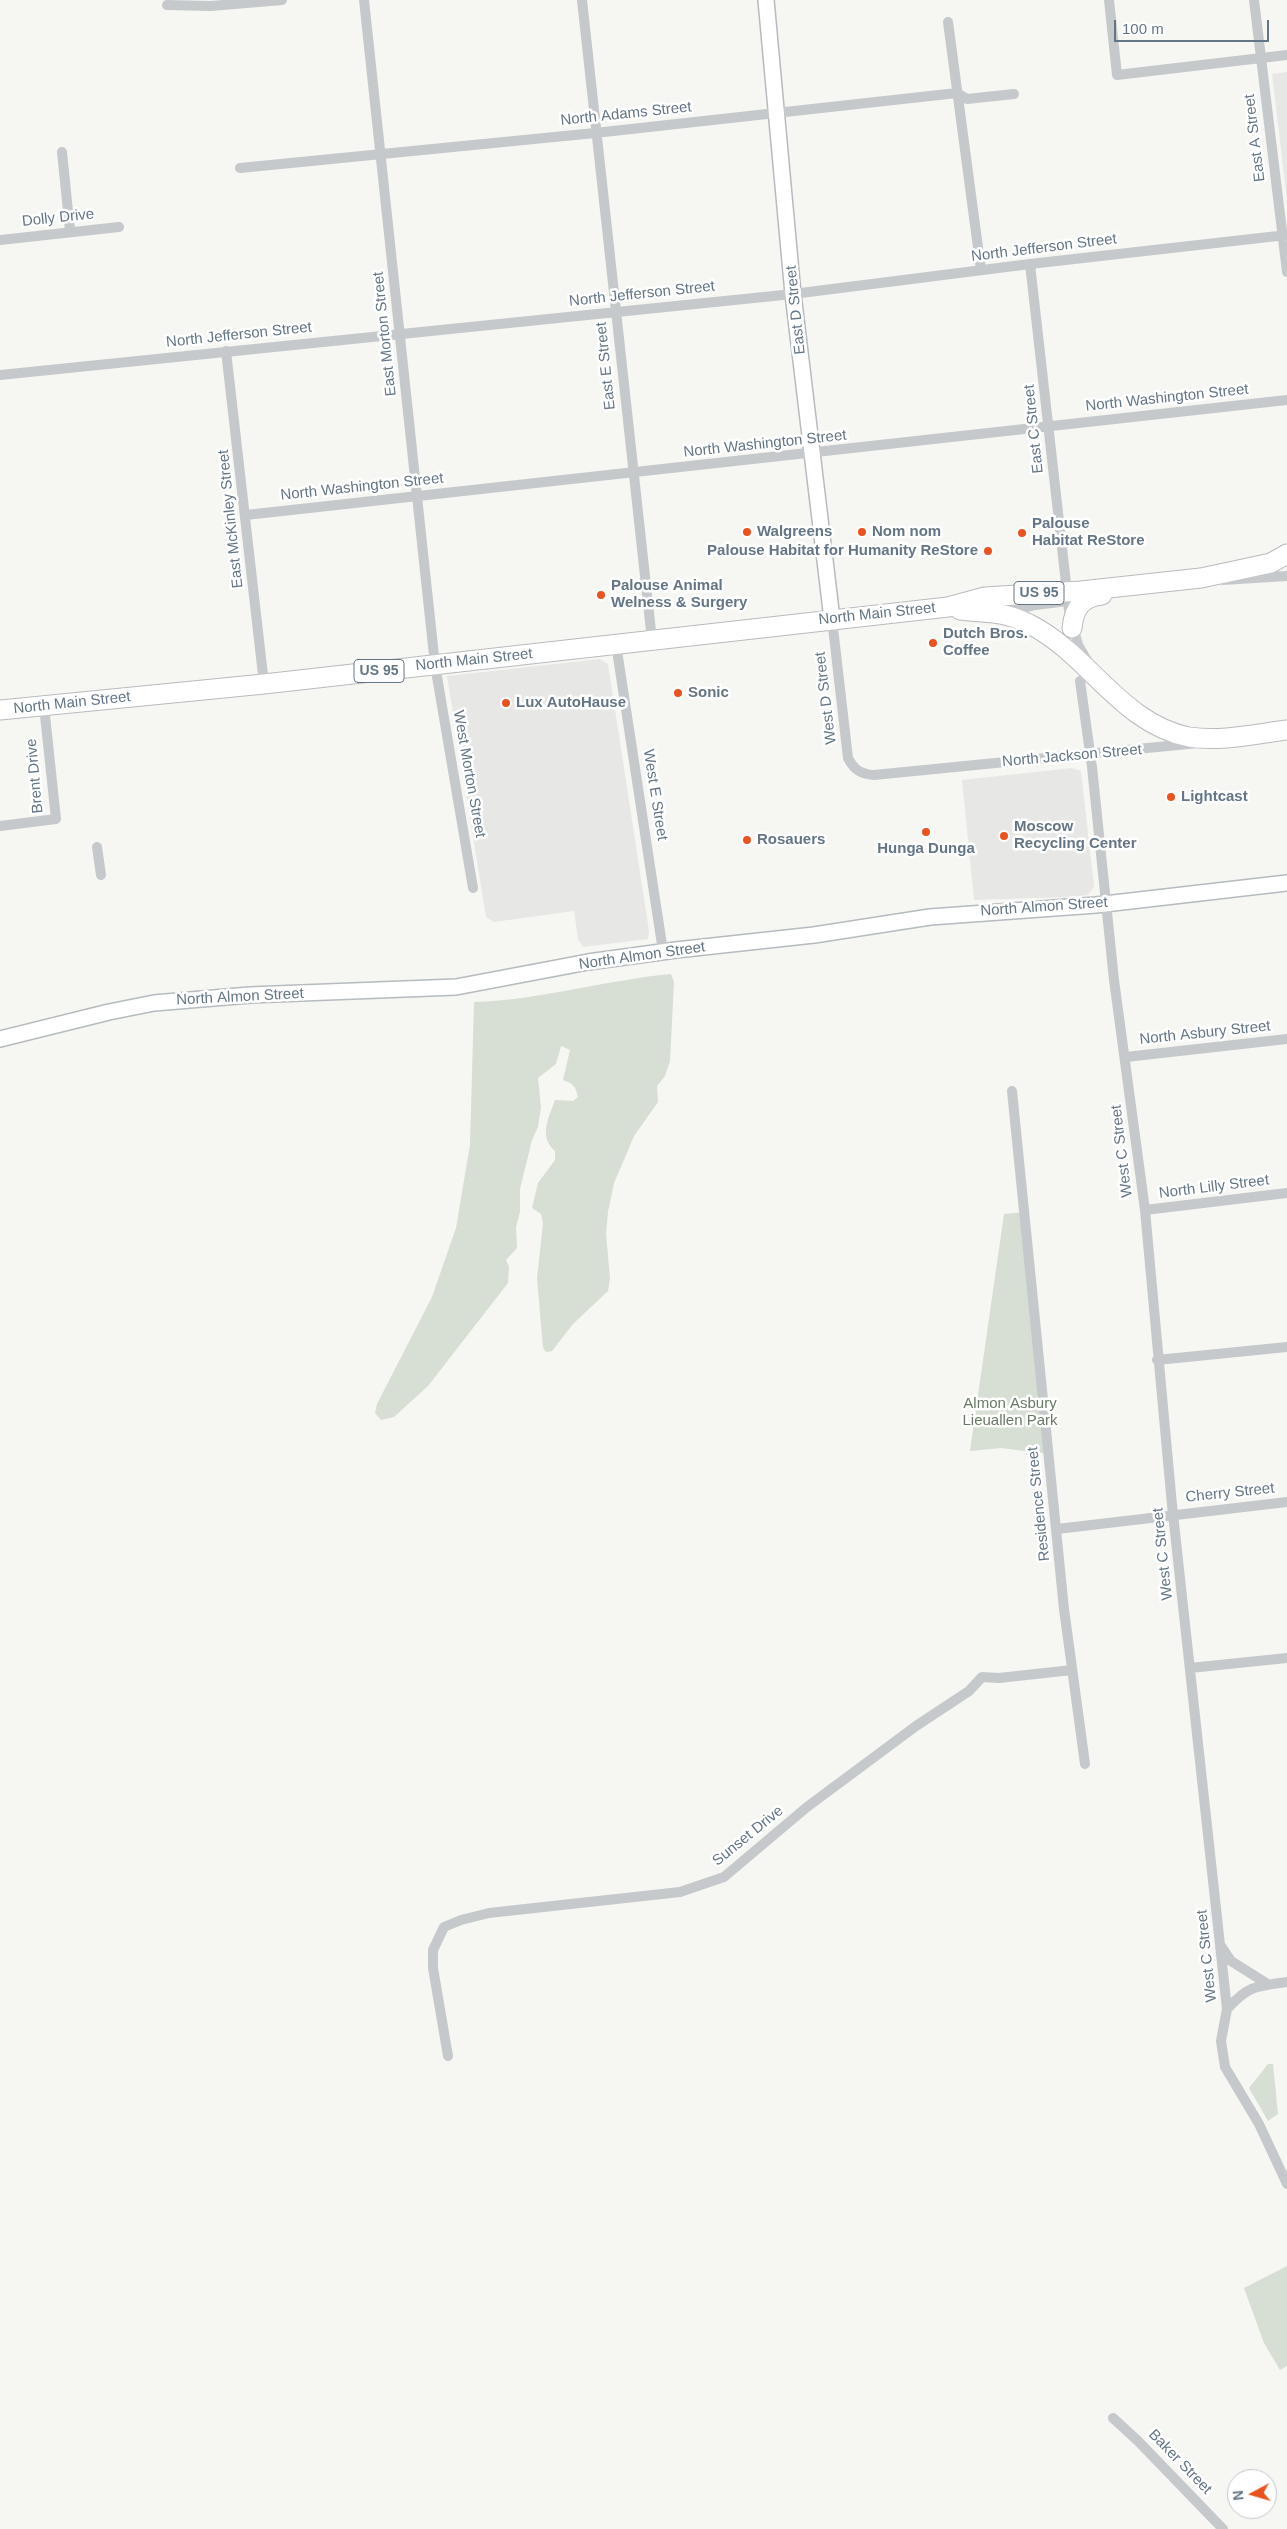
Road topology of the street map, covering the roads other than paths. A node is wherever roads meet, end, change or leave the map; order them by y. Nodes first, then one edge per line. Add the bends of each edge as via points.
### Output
1 (282, 0) edge
2 (364, 0) edge
3 (582, 0) edge
4 (766, 0) edge
5 (1109, 0) edge
6 (1254, 0) edge
7 (167, 5) dead end
8 (948, 22) dead end
9 (1287, 55) edge
10 (1260, 58) junction
11 (956, 93) junction
12 (1014, 94) dead end
13 (776, 113) junction
14 (596, 133) junction
15 (62, 152) dead end
16 (381, 155) junction
17 (240, 168) dead end
18 (119, 227) dead end
19 (70, 231) junction
20 (1284, 235) edge
21 (0, 240) edge
22 (1030, 264) junction
23 (981, 270) junction
24 (1287, 272) edge
25 (794, 294) junction
26 (615, 313) junction
27 (400, 332) junction
28 (226, 351) junction
29 (0, 375) edge
30 (1287, 400) edge
31 (1049, 426) junction
32 (812, 454) junction
33 (632, 473) junction
34 (417, 496) junction
35 (246, 516) junction
36 (1287, 554) edge
37 (1287, 576) edge
38 (1201, 578) junction
39 (1132, 586) junction
40 (1067, 596) junction
41 (948, 607) junction
42 (997, 612) junction
43 (832, 620) junction
44 (1072, 628) junction
45 (652, 640) junction
46 (616, 644) junction
47 (435, 664) junction
48 (1080, 681) dead end
49 (264, 684) junction
50 (1106, 687) junction
51 (44, 706) junction
52 (0, 710) edge
53 (1287, 730) edge
54 (1209, 739) junction
55 (1090, 752) junction
56 (856, 770) joint
57 (0, 826) edge
58 (97, 847) dead end
59 (101, 875) dead end
60 (1287, 883) edge
61 (473, 888) dead end
62 (1107, 904) junction
63 (664, 951) junction
64 (1287, 1039) edge
65 (0, 1040) edge
66 (1126, 1057) junction
67 (1012, 1091) dead end
68 (1287, 1193) edge
69 (1145, 1210) junction
70 (1287, 1347) edge
71 (1157, 1360) junction
72 (1287, 1502) edge
73 (1173, 1514) junction
74 (1056, 1529) junction
75 (1287, 1658) edge
76 (1190, 1668) junction
77 (1072, 1670) junction
78 (1085, 1764) dead end
79 (1221, 1945) junction
80 (1287, 1982) edge
81 (1266, 1983) junction
82 (1228, 2008) junction
83 (448, 2056) dead end
84 (1287, 2184) edge
85 (1113, 2418) dead end
86 (1223, 2529) edge

1 - 7 street via 211,6
2 - 16 street, East Morton Street
3 - 14 street, East E Street
4 - 13 street, East D Street
5 - 10 street via 1118,75
6 - 10 street, East A Street
8 - 11 street
9 - 10 street
10 - 20 street, East A Street
11 - 12 street, North Adams Street via 967,99
11 - 13 street, North Adams Street
11 - 23 street via 962,117
13 - 14 street, North Adams Street
13 - 25 street, East D Street
14 - 16 street, North Adams Street
14 - 26 street, East E Street
15 - 19 street
16 - 17 street, North Adams Street
16 - 27 street, East Morton Street
18 - 19 street, Dolly Drive
19 - 21 street, Dolly Drive
20 - 22 street, North Jefferson Street
20 - 24 street, East A Street
22 - 23 street, North Jefferson Street
22 - 31 street, East C Street
23 - 25 street, North Jefferson Street
25 - 26 street, North Jefferson Street
25 - 32 street, East D Street
26 - 27 street, North Jefferson Street
26 - 33 street, East E Street
27 - 28 street, North Jefferson Street
27 - 34 street, East Morton Street
28 - 29 street, North Jefferson Street
28 - 35 street, East McKinley Street
30 - 31 street, North Washington Street
31 - 32 street, North Washington Street
31 - 40 street, East C Street
32 - 33 street, North Washington Street
32 - 43 street, East D Street
33 - 34 street, North Washington Street
33 - 45 street, East E Street
34 - 35 street, North Washington Street
34 - 47 street, East Morton Street
35 - 49 street, East McKinley Street
36 - 38 highway, North Main Street / US 95 via 1271,563
37 - 38 street, North Main Street via 1234,580
38 - 39 highway, North Main Street / US 95
39 - 40 highway, North Main Street / US 95
39 - 44 highway via 1117,593 1084,600 1073,615
40 - 41 highway, North Main Street / US 95 via 985,597
40 - 42 street, North Main Street via 1017,612
40 - 44 street
41 - 42 highway, North Main Street / US 95
41 - 43 highway, North Main Street / US 95
42 - 50 highway, North Main Street / US 95 via 1045,632
43 - 45 highway, North Main Street / US 95
43 - 56 street, West D Street via 848,758
44 - 50 street via 1078,645
45 - 46 highway, North Main Street / US 95
46 - 47 highway, North Main Street / US 95
46 - 63 street, West E Street
47 - 49 highway, North Main Street / US 95
47 - 61 street, West Morton Street
48 - 55 street, West C Street
49 - 51 highway, North Main Street / US 95
50 - 54 highway, North Main Street / US 95 via 1137,713 1166,730
51 - 52 highway, North Main Street / US 95
51 - 57 street, Brent Drive via 56,819
53 - 54 highway, North Jackson Street / US 95
54 - 55 street, North Jackson Street via 1183,746
55 - 56 street, North Jackson Street via 874,775
55 - 62 street, West C Street
58 - 59 street
60 - 62 street, North Almon Street
62 - 63 street, North Almon Street via 969,912 814,935
62 - 66 street, West C Street
63 - 65 street, North Almon Street via 456,987 250,995 154,1003
64 - 66 street, North Asbury Street
66 - 69 street, West C Street
67 - 74 street, Residence Street
68 - 69 street, North Lilly Street
69 - 71 street, West C Street
70 - 71 street
71 - 73 street, West C Street
72 - 73 street, Cherry Street
73 - 74 street, Cherry Street
73 - 76 street, West C Street
74 - 77 street, Residence Street
75 - 76 street
76 - 79 street, West C Street
77 - 78 street, Residence Street
77 - 83 street, Sunset Drive via 999,1678 982,1676 969,1691 807,1807 724,1877 680,1892 489,1913 444,1927 432,1950
79 - 81 street via 1231,1961
79 - 82 street, West C Street
80 - 81 street
81 - 82 street via 1252,1988
82 - 84 street, West C Street via 1221,2041 1225,2067 1259,2124
85 - 86 street, Baker Street

